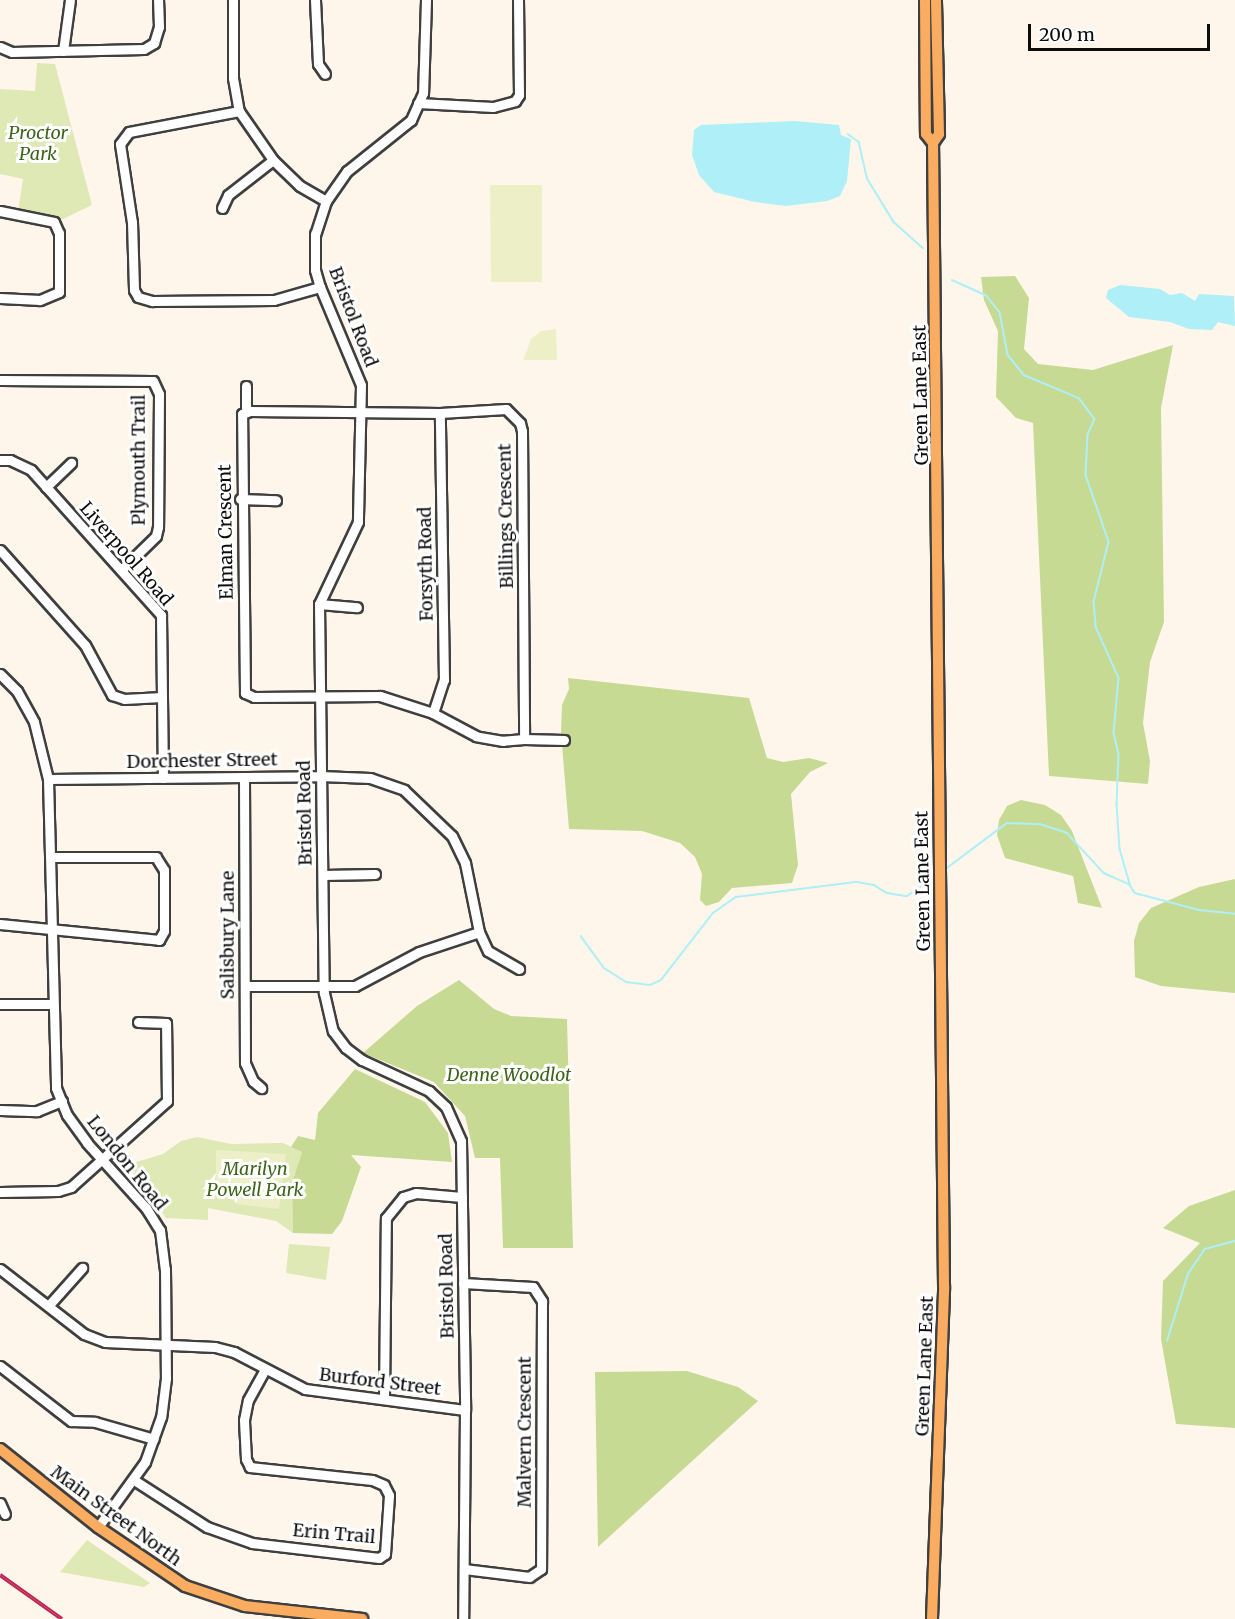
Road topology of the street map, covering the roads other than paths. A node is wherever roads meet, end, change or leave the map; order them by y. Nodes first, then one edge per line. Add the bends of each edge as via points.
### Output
1 (70, 0) edge
2 (158, 0) edge
3 (233, 0) edge
4 (315, 0) edge
5 (426, 0) edge
6 (518, 0) edge
7 (924, 0) edge
8 (936, 0) edge
9 (0, 47) edge
10 (63, 51) junction
11 (326, 74) dead end
12 (418, 103) junction
13 (239, 111) junction
14 (933, 143) junction
15 (273, 160) junction
16 (326, 201) junction
17 (222, 208) dead end
18 (0, 211) edge
19 (320, 287) junction
20 (0, 298) edge
21 (0, 380) edge
22 (246, 386) dead end
23 (246, 411) junction
24 (360, 413) junction
25 (440, 413) junction
26 (0, 460) edge
27 (71, 463) dead end
28 (46, 487) junction
29 (240, 499) junction
30 (276, 500) dead end
31 (0, 550) edge
32 (121, 570) junction
33 (319, 604) junction
34 (357, 607) dead end
35 (0, 674) edge
36 (320, 696) junction
37 (162, 697) junction
38 (433, 713) junction
39 (524, 739) junction
40 (564, 740) dead end
41 (320, 776) junction
42 (244, 777) junction
43 (163, 778) junction
44 (48, 779) junction
45 (52, 857) junction
46 (375, 874) dead end
47 (323, 875) junction
48 (0, 924) edge
49 (51, 930) junction
50 (479, 932) junction
51 (519, 969) dead end
52 (244, 986) junction
53 (324, 988) junction
54 (0, 1004) edge
55 (53, 1004) junction
56 (138, 1022) dead end
57 (261, 1088) dead end
58 (62, 1101) junction
59 (0, 1110) edge
60 (104, 1158) junction
61 (0, 1192) edge
62 (462, 1197) junction
63 (82, 1268) dead end
64 (0, 1269) edge
65 (463, 1284) junction
66 (49, 1305) junction
67 (165, 1343) junction
68 (0, 1366) edge
69 (264, 1371) junction
70 (384, 1398) junction
71 (465, 1410) junction
72 (154, 1439) junction
73 (0, 1449) edge
74 (134, 1480) junction
75 (0, 1503) edge
76 (5, 1514) dead end
77 (98, 1527) junction
78 (464, 1569) junction
79 (362, 1619) edge
80 (463, 1619) edge
81 (932, 1619) edge

1 - 10 street
2 - 10 street via 159,27 154,43 144,49
3 - 13 street via 233,78
4 - 11 street via 315,48 318,64
5 - 12 street, Bristol Road via 426,75
6 - 12 street via 519,95 515,100 493,107
7 - 14 main road, Green Lane East via 926,134
8 - 14 main road, Green Lane East via 939,134
9 - 10 street via 12,52
12 - 16 street, Bristol Road via 411,120 347,171
13 - 15 street
13 - 19 street via 129,132 120,144 132,222 134,290 138,297 152,302 274,300
14 - 81 main road, Green Lane East via 944,1286
15 - 16 street via 300,186
15 - 17 street via 235,188
16 - 19 street, Bristol Road via 315,234 315,270
18 - 20 street via 54,222 59,233 59,292 40,300
19 - 24 street, Bristol Road via 361,385
21 - 32 street, Plymouth Trail via 153,381 159,394 158,527 156,536
22 - 23 street, Elman Crescent
23 - 24 street
23 - 29 street, Elman Crescent via 242,414
24 - 25 street, Billings Crescent
24 - 33 street, Bristol Road via 358,522
25 - 38 street, Forsyth Road via 444,680
25 - 39 street, Billings Crescent via 506,409 520,423
26 - 28 street, Liverpool Road via 10,460 30,470
27 - 28 street
28 - 32 street, Liverpool Road
29 - 30 street
29 - 36 street, Elman Crescent via 245,693 254,697
31 - 37 street via 85,645 112,695 124,699
32 - 37 street, Liverpool Road via 161,615
33 - 34 street
33 - 36 street, Bristol Road
35 - 44 street, London Road via 17,691 34,722
36 - 38 street via 380,696
36 - 41 street, Bristol Road
37 - 43 street, Liverpool Road
38 - 39 street via 476,736 503,741
39 - 40 street
41 - 42 street, Dorchester Street
41 - 47 street, Bristol Road
41 - 50 street, Dorchester Street via 370,778 404,790 432,814 452,836 465,863
42 - 43 street, Dorchester Street
42 - 52 street, Salisbury Lane
43 - 44 street, Dorchester Street
44 - 45 street, London Road
45 - 49 street, London Road
45 - 49 street via 156,857 164,870 164,931 155,942
46 - 47 street
47 - 53 street, Bristol Road
48 - 49 street
49 - 55 street, London Road
50 - 51 street via 488,951
50 - 53 street via 419,952 355,986
52 - 53 street
52 - 57 street, Salisbury Lane via 245,1063
53 - 62 street, Bristol Road via 325,1009 333,1031 346,1048 362,1060 429,1091 446,1107 461,1141
54 - 55 street
55 - 58 street, London Road via 56,1088
56 - 60 street via 166,1023 167,1101
58 - 59 street via 37,1112
58 - 60 street, London Road via 87,1143
60 - 61 street via 64,1189
60 - 67 street, London Road via 160,1230 165,1269
62 - 65 street, Bristol Road
62 - 70 street via 416,1193 403,1197 386,1218
63 - 66 street
64 - 66 street, Burford Street
65 - 71 street, Bristol Road
65 - 78 street, Malvern Crescent via 533,1287 542,1301 540,1573 529,1577
66 - 67 street, Burford Street via 84,1334 105,1342
67 - 69 street, Burford Street via 225,1350
67 - 72 street, London Road via 166,1378
68 - 72 street via 70,1424 95,1422
69 - 70 street, Burford Street via 305,1389
69 - 74 street, Erin Trail via 248,1400 244,1420 250,1467 372,1480 384,1485 388,1495 385,1554 379,1558 252,1543 207,1527
70 - 71 street, Burford Street
71 - 78 street, Bristol Road
72 - 74 street, London Road
73 - 77 main road, Main Street North
74 - 77 street, London Road
75 - 76 street
77 - 79 main road, Main Street North via 185,1586 268,1609
78 - 80 street, Bristol Road

